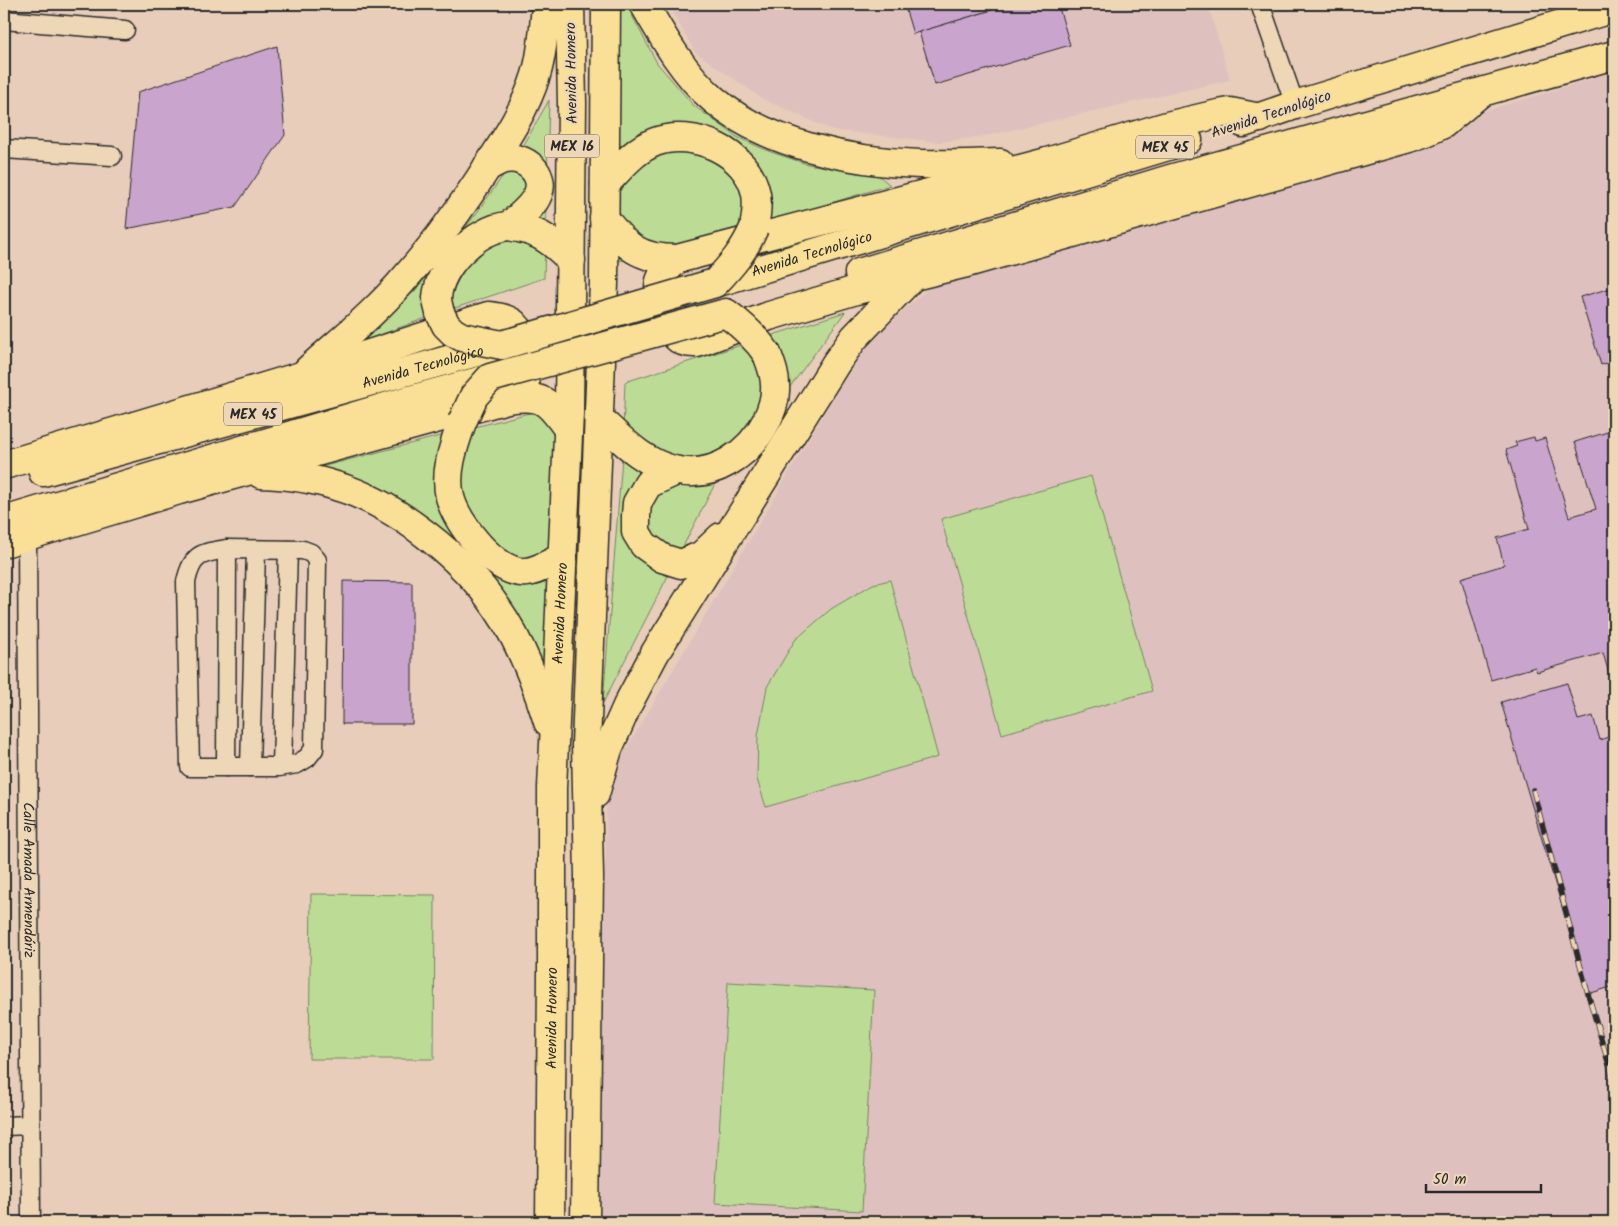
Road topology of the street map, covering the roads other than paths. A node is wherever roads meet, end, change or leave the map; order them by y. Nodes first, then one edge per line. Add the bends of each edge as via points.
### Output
1 (546, 4) edge
2 (570, 4) edge
3 (606, 4) edge
4 (644, 4) edge
5 (1260, 4) edge
6 (1614, 8) edge
7 (4, 20) edge
8 (125, 30) dead end
9 (1614, 55) edge
10 (1480, 93) junction
11 (1295, 105) junction
12 (1260, 118) junction
13 (4, 149) edge
14 (112, 156) dead end
15 (1047, 162) junction
16 (487, 168) junction
17 (605, 184) junction
18 (604, 218) junction
19 (509, 226) junction
20 (677, 259) junction
21 (571, 260) junction
22 (912, 278) junction
23 (716, 283) junction
24 (726, 312) junction
25 (502, 345) junction
26 (301, 376) junction
27 (490, 378) junction
28 (507, 399) junction
29 (599, 411) junction
30 (569, 421) junction
31 (4, 465) edge
32 (676, 471) junction
33 (237, 474) junction
34 (4, 483) edge
35 (748, 504) junction
36 (4, 521) edge
37 (15, 540) edge
38 (227, 549) junction
39 (256, 550) junction
40 (288, 550) junction
41 (561, 558) junction
42 (554, 741) junction
43 (282, 766) junction
44 (226, 767) junction
45 (250, 767) junction
46 (588, 820) junction
47 (552, 874) junction
48 (588, 876) junction
49 (30, 1125) junction
50 (4, 1126) edge
51 (31, 1222) edge
52 (550, 1222) edge
53 (585, 1222) edge

1 - 16 main road via 536,74 518,117
2 - 21 main road, Avenida Homero / MEX 16
3 - 17 main road, Avenida Homero / MEX 16
4 - 15 main road via 670,49 692,78 726,109 758,129 827,152 881,161 944,164
5 - 11 street
6 - 11 main road, Avenida Tecnológico / MEX 45
7 - 8 street
9 - 10 main road, Avenida Tecnológico / MEX 45
10 - 22 main road via 1443,124 1409,138
10 - 24 main road, Avenida Tecnológico / MEX 45 via 1170,179
11 - 12 main road, Avenida Tecnológico / MEX 45
12 - 15 main road via 1230,112 1218,114
12 - 23 main road, Avenida Tecnológico / MEX 45
13 - 14 street
15 - 20 main road
16 - 19 main road via 504,159 515,159 526,162 538,175 540,188 537,197
16 - 26 main road via 404,280
17 - 18 main road, Avenida Homero / MEX 16
17 - 23 main road, bridge via 640,150 667,139 699,140 730,155 751,179 757,209 747,245
18 - 20 main road via 630,247 644,255
18 - 29 main road, Avenida Homero / MEX 16
19 - 21 main road via 532,230 547,238
19 - 25 main road, bridge via 484,233 465,247 449,266 437,300 440,313 453,332 462,337
20 - 22 main road via 664,272 659,283 660,296 675,335 688,343 698,343 769,316 853,291
21 - 30 main road, Avenida Homero / MEX 16
22 - 35 main road via 854,338
23 - 25 main road, Avenida Tecnológico / MEX 45, bridge
24 - 27 main road, Avenida Tecnológico / MEX 45, bridge
24 - 32 main road, bridge via 746,328 768,354 774,374 772,410 759,435 740,455 719,467 700,472
25 - 34 main road, Avenida Tecnológico / MEX 45
26 - 28 main road via 488,316 500,317 514,324 524,338 528,353 529,370 524,382
26 - 31 main road
27 - 36 main road, Avenida Tecnológico / MEX 45
27 - 41 main road, bridge via 474,396 452,450 450,497 472,538 490,558 511,570 537,569
28 - 30 main road via 526,396 539,399
28 - 33 main road
29 - 32 main road via 644,458
29 - 46 main road, Avenida Homero via 587,700
30 - 41 main road, Avenida Homero
32 - 35 main road via 648,484 637,503 636,532 644,545 662,558 681,564 702,555 725,534
33 - 37 main road
33 - 42 main road via 304,478 338,486 376,502 419,529 466,569 498,608 521,650
35 - 46 main road via 655,653 628,704 608,749
37 - 49 street, Calle Amada Armendáriz
38 - 39 street
38 - 44 street
38 - 44 street via 201,554 189,568 186,582 190,767
39 - 40 street
39 - 45 street
40 - 43 street
40 - 43 street via 303,550 317,560 315,737 314,750 307,758 298,764
41 - 42 main road, Avenida Homero
42 - 47 main road, Avenida Homero
43 - 45 street
44 - 45 street
46 - 48 main road, Avenida Homero
47 - 48 main road
47 - 52 main road, Avenida Homero
48 - 53 main road, Avenida Homero
49 - 50 street
49 - 51 street, Calle Amada Armendáriz

